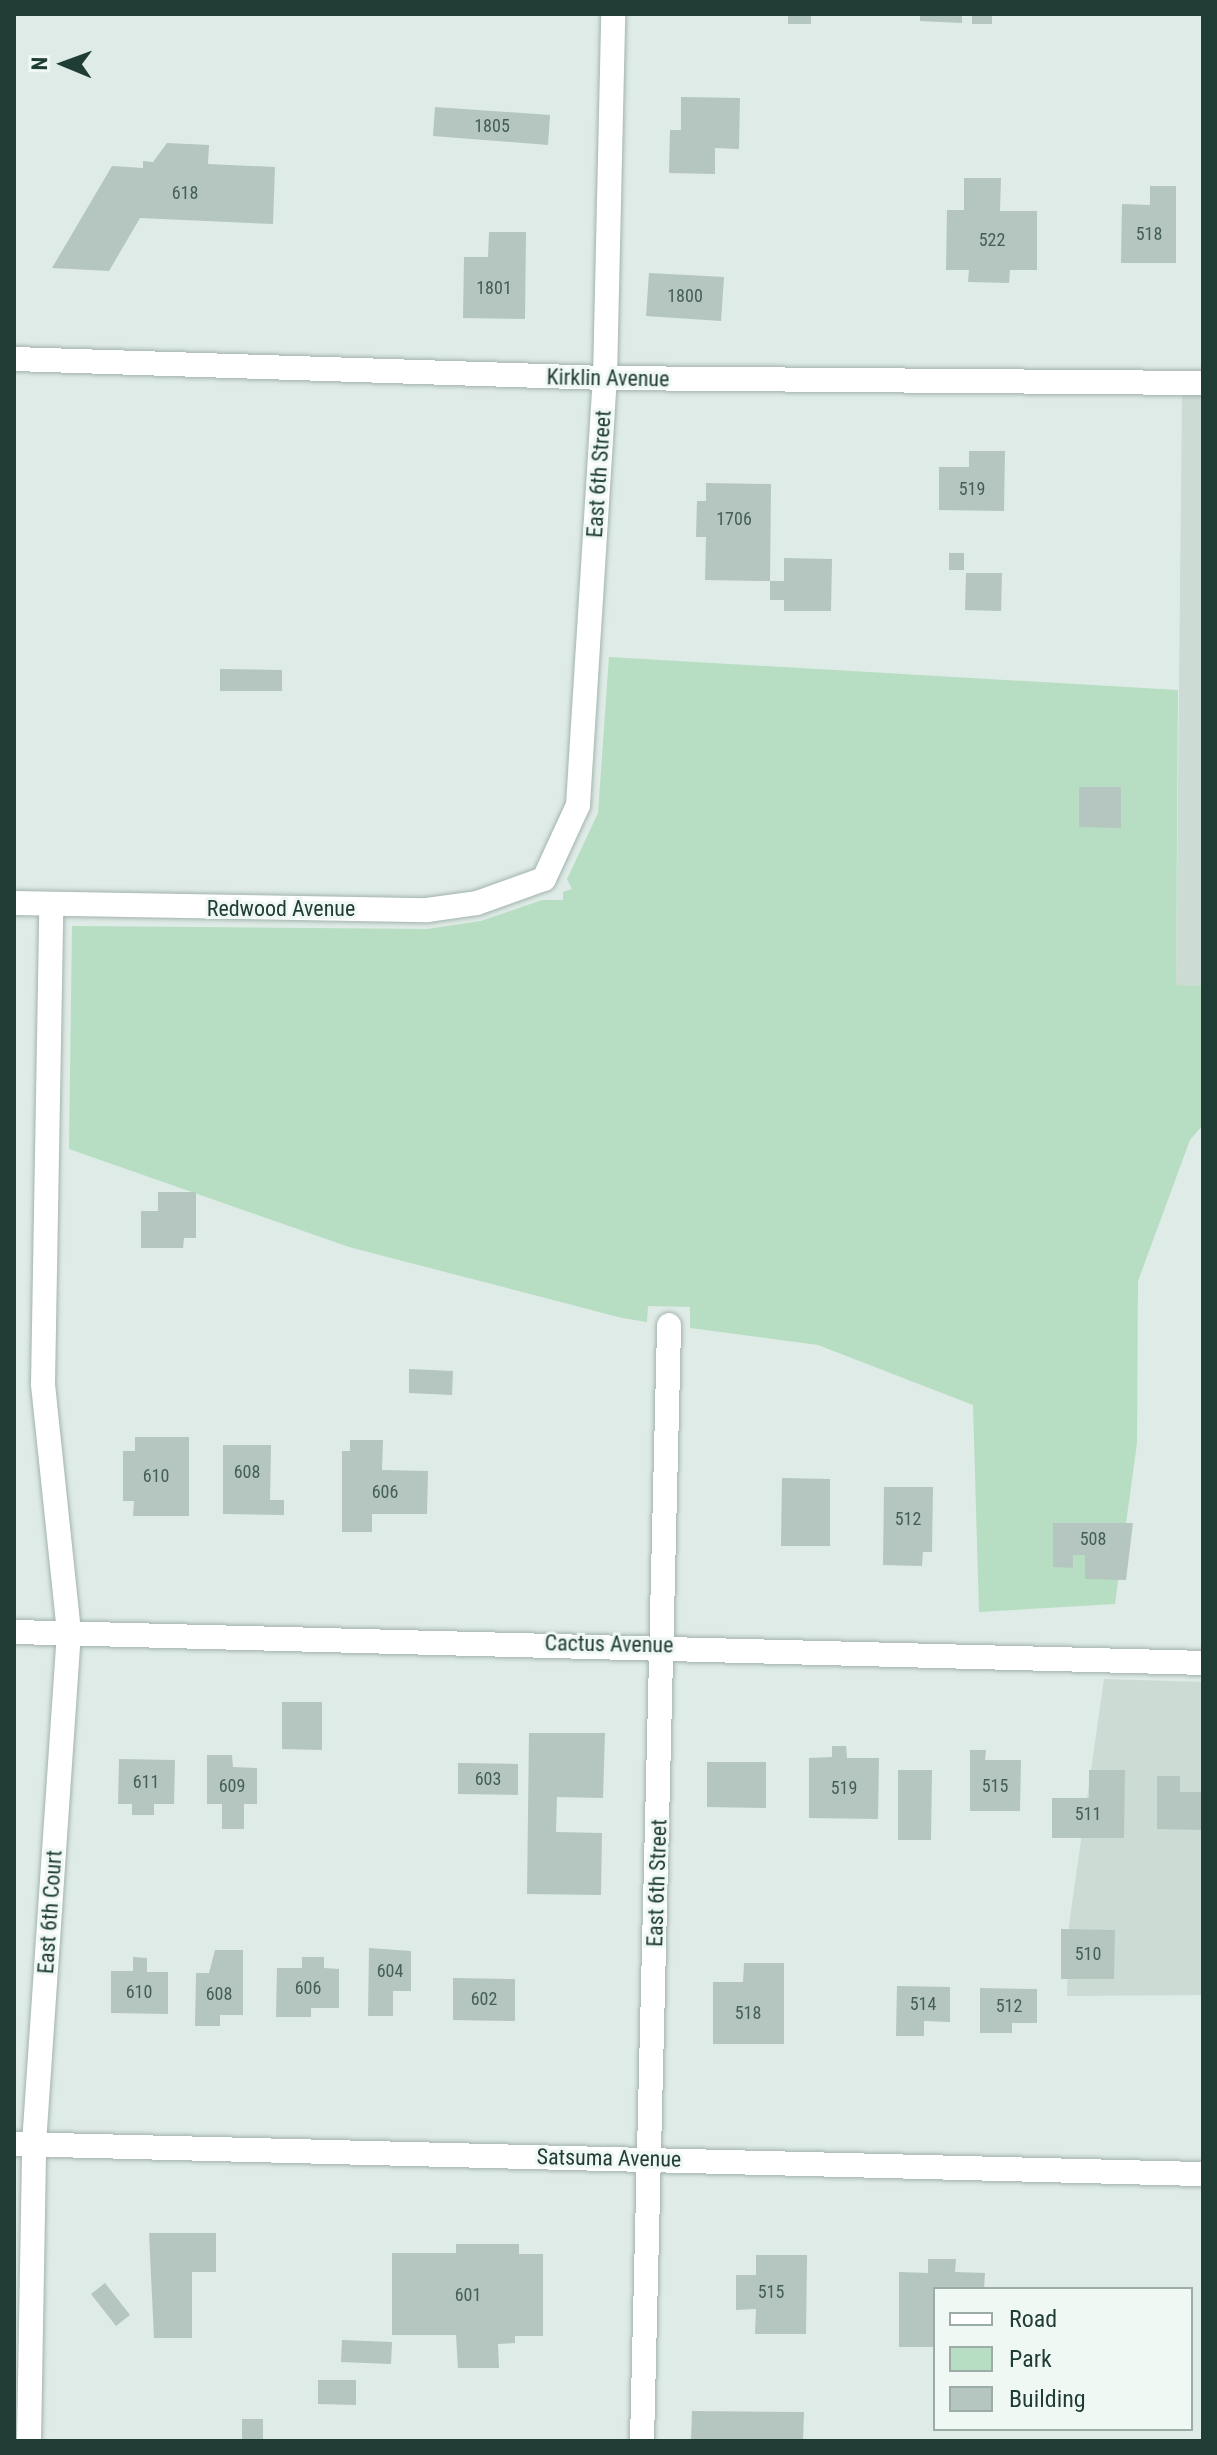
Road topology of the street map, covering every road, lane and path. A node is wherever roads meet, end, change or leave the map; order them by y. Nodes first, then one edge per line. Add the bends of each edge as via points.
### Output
1 (613, 14) edge
2 (14, 359) edge
3 (605, 378) junction
4 (1203, 383) edge
5 (544, 879) joint
6 (14, 903) edge
7 (51, 907) junction
8 (669, 1325) dead end
9 (14, 1632) edge
10 (69, 1632) junction
11 (664, 1646) junction
12 (1203, 1663) edge
13 (24, 2144) edge
14 (649, 2159) junction
15 (1203, 2174) edge
16 (29, 2441) edge
17 (642, 2441) edge

1 - 3 street, East 6th Street
2 - 3 street, Kirklin Avenue
3 - 4 street, Kirklin Avenue
3 - 5 street, East 6th Street via 578,805
5 - 7 street, Redwood Avenue via 477,903 427,910
6 - 7 street, Redwood Avenue
7 - 10 street, East 6th Court via 43,1384
8 - 11 street, East 6th Street
9 - 10 street, Cactus Avenue
10 - 11 street, Cactus Avenue
10 - 13 street, East 6th Court
11 - 12 street, Cactus Avenue
11 - 14 street, East 6th Street
13 - 14 street, Satsuma Avenue
13 - 16 street, East 6th Court
14 - 15 street, Satsuma Avenue
14 - 17 street, East 6th Street

